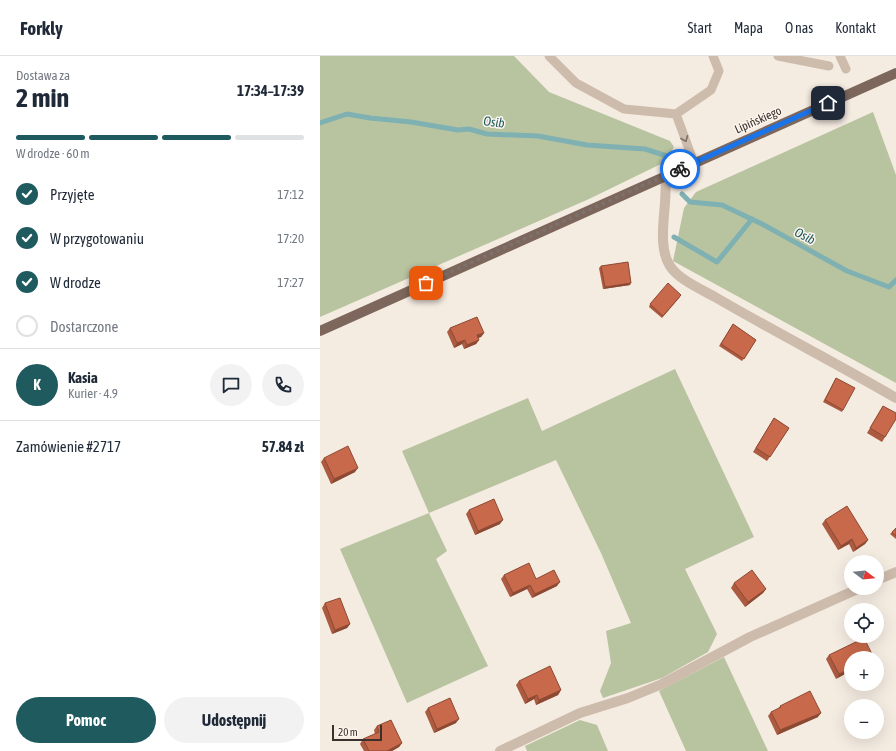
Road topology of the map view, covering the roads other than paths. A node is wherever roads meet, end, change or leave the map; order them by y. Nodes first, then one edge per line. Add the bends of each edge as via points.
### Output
1 (549, 56) edge
2 (713, 56) edge
3 (778, 56) edge
4 (840, 56) edge
5 (829, 66) dead end
6 (846, 69) dead end
7 (896, 73) edge
8 (676, 114) junction
9 (694, 163) junction
10 (665, 176) junction
11 (320, 331) edge
12 (896, 398) edge
13 (896, 572) edge
14 (884, 577) edge
15 (844, 595) edge
16 (500, 751) edge

1 - 8 lane via 576,83 624,109
2 - 8 lane via 719,71 711,90
3 - 5 lane
4 - 6 lane
7 - 9 main road, Lipińskiego
8 -> 9 lane
9 - 10 main road, Lipińskiego
10 - 11 main road, Lipińskiego
10 - 12 street via 667,190 663,245 670,266 682,278
13 - 14 street
15 - 16 street via 757,634 662,684 580,714

